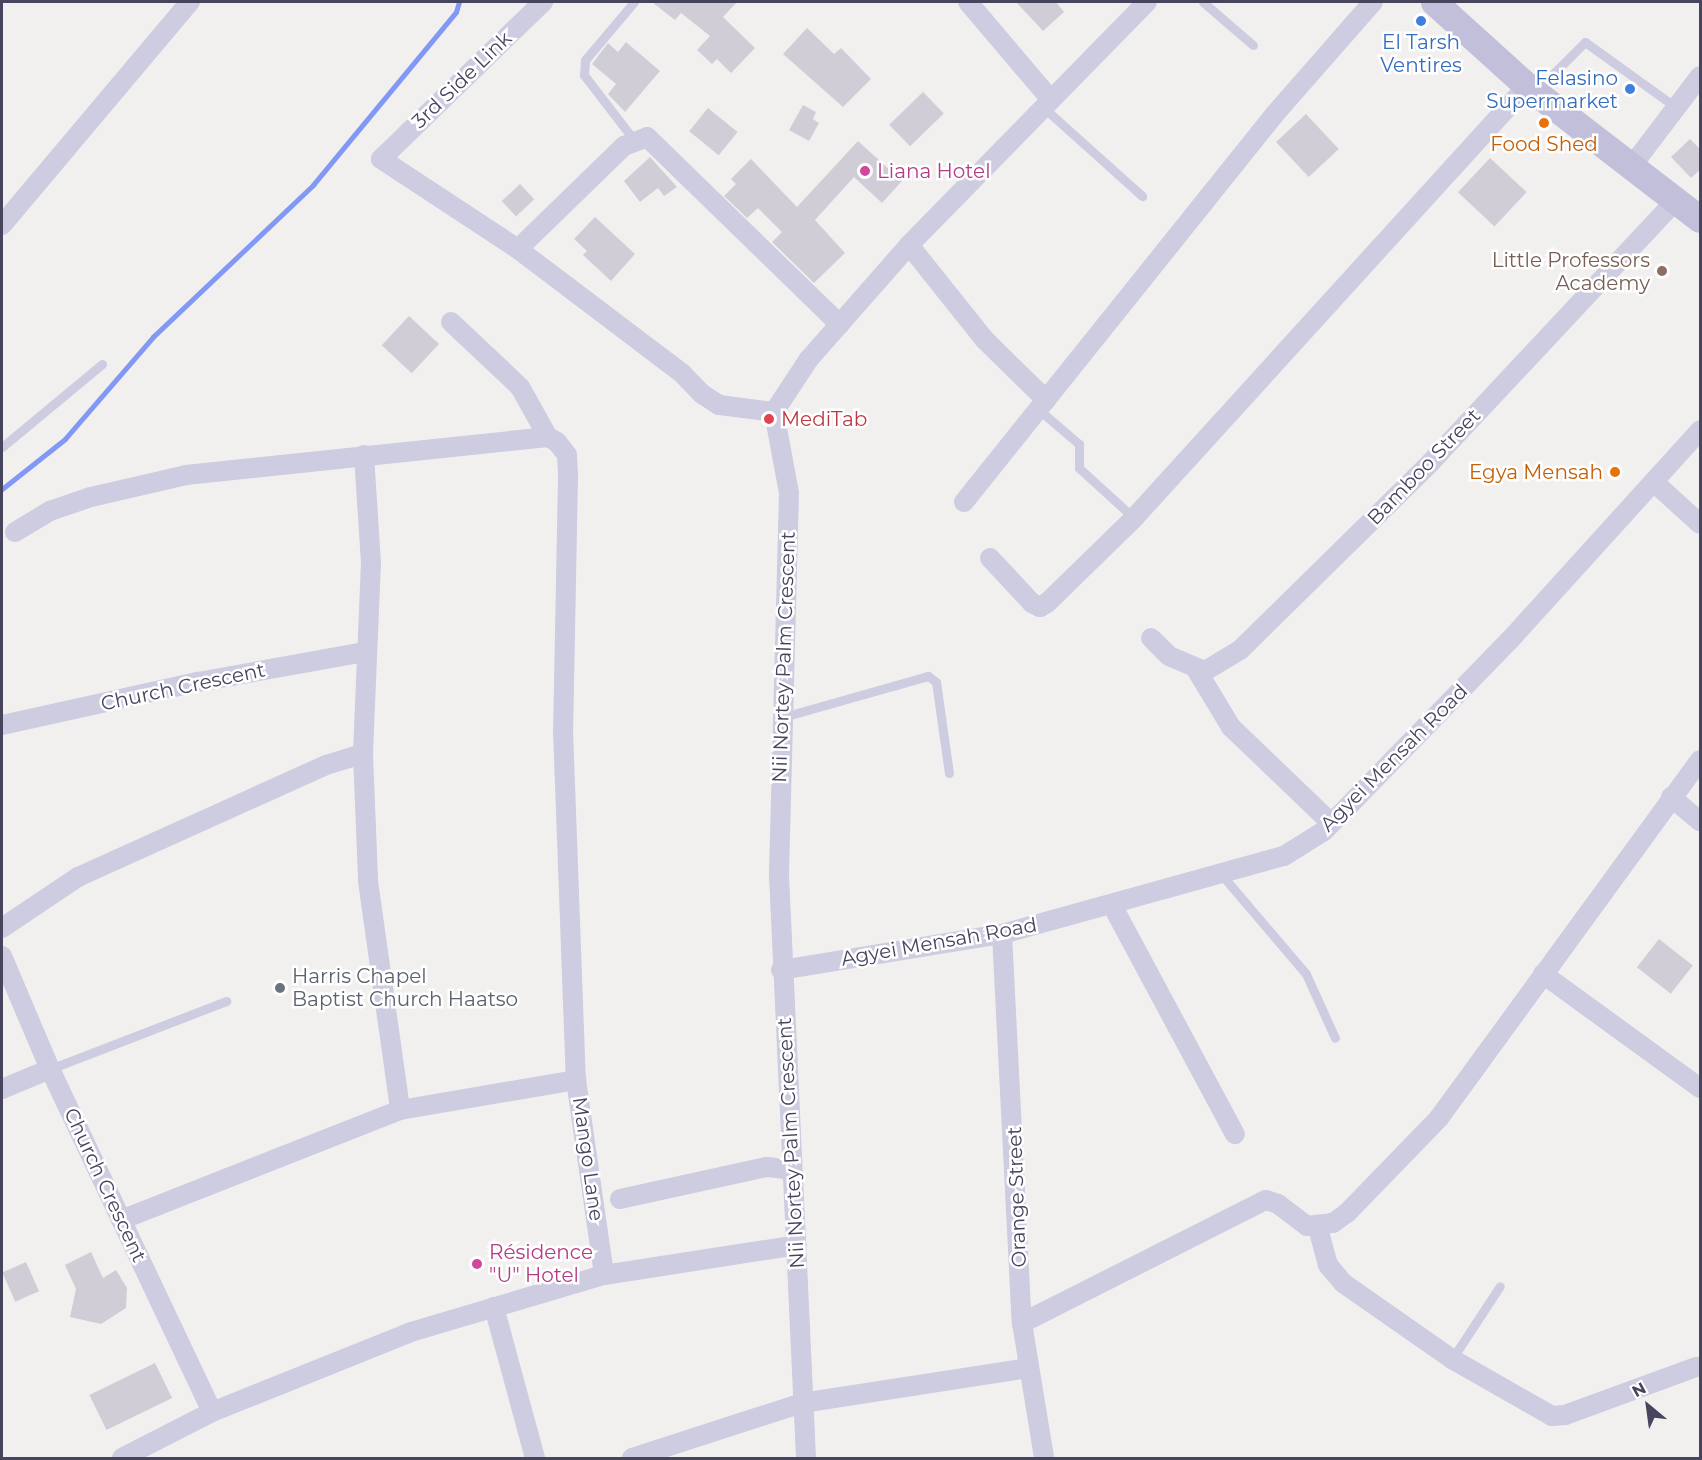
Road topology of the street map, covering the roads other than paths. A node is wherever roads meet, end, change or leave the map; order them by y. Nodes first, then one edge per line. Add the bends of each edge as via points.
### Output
1 (543, 2) edge
2 (634, 2) edge
3 (968, 2) edge
4 (1147, 2) edge
5 (1203, 2) edge
6 (1373, 2) edge
7 (183, 4) edge
8 (1446, 8) edge
9 (1253, 45) dead end
10 (1554, 73) dead end
11 (1701, 76) edge
12 (1527, 86) junction
13 (1048, 104) junction
14 (1677, 108) junction
15 (634, 140) junction
16 (1631, 167) junction
17 (1142, 196) dead end
18 (1675, 201) junction
19 (1701, 219) edge
20 (2, 225) edge
21 (909, 245) junction
22 (518, 249) junction
23 (451, 322) dead end
24 (840, 325) junction
25 (102, 364) dead end
26 (1042, 405) junction
27 (774, 412) junction
28 (1701, 430) edge
29 (548, 437) junction
30 (2, 447) edge
31 (364, 455) junction
32 (1656, 484) junction
33 (964, 502) dead end
34 (1134, 518) junction
35 (1701, 524) edge
36 (15, 532) dead end
37 (990, 558) dead end
38 (1151, 638) dead end
39 (365, 652) junction
40 (1196, 669) junction
41 (781, 717) junction
42 (2, 725) edge
43 (363, 754) junction
44 (1701, 760) edge
45 (949, 773) dead end
46 (1671, 797) junction
47 (1701, 821) edge
48 (1331, 823) junction
49 (1221, 874) junction
50 (1112, 905) junction
51 (2, 928) edge
52 (1002, 934) junction
53 (2, 956) edge
54 (781, 970) junction
55 (1543, 974) junction
56 (226, 1001) dead end
57 (1335, 1038) dead end
58 (50, 1069) junction
59 (576, 1080) junction
60 (1701, 1088) edge
61 (2, 1089) edge
62 (400, 1110) junction
63 (1235, 1134) dead end
64 (794, 1176) junction
65 (620, 1198) dead end
66 (121, 1220) junction
67 (1318, 1228) junction
68 (797, 1245) junction
69 (604, 1275) junction
70 (1500, 1286) dead end
71 (494, 1307) junction
72 (1022, 1323) junction
73 (1452, 1359) junction
74 (1696, 1367) dead end
75 (1027, 1368) junction
76 (802, 1403) junction
77 (212, 1412) junction
78 (122, 1458) edge
79 (535, 1458) edge
80 (633, 1458) edge
81 (806, 1458) edge
82 (1044, 1458) edge

1 - 22 street, 3rd Side Link via 381,159
2 - 15 lane via 585,60 584,75
3 - 13 street
4 - 13 street
5 - 9 lane
6 - 26 street via 1274,115
7 - 20 street
8 - 12 street
10 - 14 lane via 1585,42
11 - 14 street
12 - 16 street
12 - 34 street
13 - 17 lane
13 - 21 street
14 - 16 street
15 - 22 street
15 - 24 street via 647,137 657,143
16 - 18 street
18 - 19 street
18 - 40 street, Bamboo Street via 1431,462 1248,642 1223,663 1205,671
21 - 24 street
21 - 26 street
22 - 27 street via 719,405
23 - 29 street, Mango Lane via 520,387
24 - 27 street via 794,379
25 - 30 lane
26 - 33 street
26 - 34 lane via 1079,444 1079,468
27 - 41 street, Nii Nortey Palm Crescent via 789,493
28 - 32 street, Agyei Mensah Road
29 - 31 street
29 - 59 street, Mango Lane via 567,455 568,476 563,730
31 - 36 street via 186,475 91,497 50,511
31 - 39 street via 371,562
32 - 35 street
32 - 48 street, Agyei Mensah Road
34 - 37 street via 1040,607
38 - 40 street via 1169,656
39 - 42 street, Church Crescent via 198,682
39 - 43 street
40 - 48 street via 1231,727
41 - 45 lane via 928,676 936,682
41 - 54 street, Nii Nortey Palm Crescent
43 - 51 street via 326,765 78,877
43 - 62 street via 368,881
44 - 46 street
46 - 47 street
46 - 55 street
48 - 49 street, Agyei Mensah Road via 1284,856
49 - 50 street, Agyei Mensah Road
49 - 57 lane via 1305,974
50 - 52 street, Agyei Mensah Road
50 - 63 street
52 - 54 street, Agyei Mensah Road
52 - 72 street, Orange Street
53 - 58 street, Church Crescent
54 - 64 street, Nii Nortey Palm Crescent
55 - 60 street
55 - 67 street via 1439,1118 1347,1213
56 - 58 lane
58 - 61 street
58 - 66 street, Church Crescent
59 - 62 street
59 - 69 street, Mango Lane
62 - 66 street
64 - 65 street via 786,1169 767,1167
64 - 68 street, Nii Nortey Palm Crescent
66 - 77 street, Church Crescent
67 - 72 street via 1307,1226 1278,1204 1266,1200
67 - 73 street via 1328,1265 1343,1283
68 - 69 street
68 - 76 street, Nii Nortey Palm Crescent
69 - 71 street
70 - 73 lane
71 - 77 street via 411,1332
71 - 79 street
72 - 75 street, Orange Street
73 - 74 street via 1552,1416 1565,1415
75 - 76 street
75 - 82 street, Orange Street
76 - 80 street
76 - 81 street, Nii Nortey Palm Crescent
77 - 78 street

